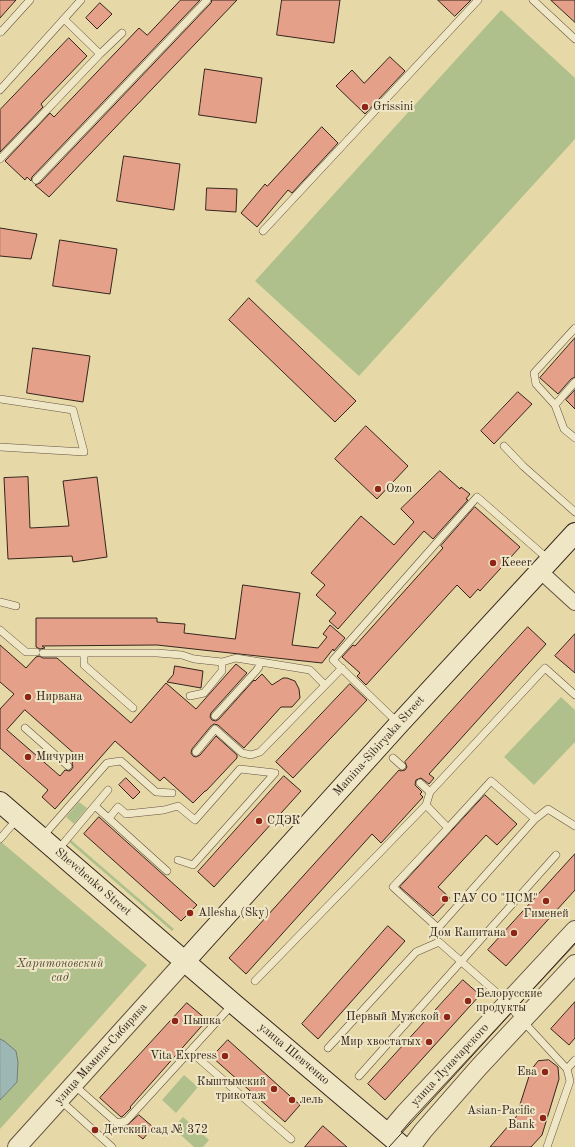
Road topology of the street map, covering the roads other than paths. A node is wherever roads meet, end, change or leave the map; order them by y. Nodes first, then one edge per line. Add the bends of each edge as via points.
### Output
1 (30, 0) edge
2 (81, 0) edge
3 (207, 0) edge
4 (478, 0) edge
5 (533, 0) edge
6 (64, 19) junction
7 (0, 31) edge
8 (122, 33) dead end
9 (575, 40) edge
10 (100, 54) junction
11 (0, 90) edge
12 (0, 159) edge
13 (36, 180) dead end
14 (263, 231) dead end
15 (575, 328) edge
16 (575, 382) edge
17 (0, 398) edge
18 (555, 404) junction
19 (575, 438) edge
20 (504, 446) dead end
21 (0, 447) edge
22 (575, 512) edge
23 (575, 533) edge
24 (545, 566) junction
25 (0, 602) edge
26 (575, 603) edge
27 (16, 606) dead end
28 (0, 630) edge
29 (84, 653) junction
30 (222, 662) junction
31 (259, 662) junction
32 (342, 668) junction
33 (325, 685) junction
34 (575, 695) edge
35 (190, 696) dead end
36 (133, 708) dead end
37 (215, 716) dead end
38 (399, 724) junction
39 (25, 728) dead end
40 (196, 752) dead end
41 (393, 758) dead end
42 (68, 766) dead end
43 (402, 766) dead end
44 (82, 778) dead end
45 (420, 783) dead end
46 (89, 784) junction
47 (108, 790) dead end
48 (430, 792) junction
49 (172, 793) dead end
50 (0, 802) edge
51 (95, 806) junction
52 (426, 806) junction
53 (18, 818) junction
54 (109, 818) junction
55 (535, 819) junction
56 (575, 826) edge
57 (448, 828) junction
58 (42, 838) junction
59 (0, 839) edge
60 (57, 851) junction
61 (556, 855) dead end
62 (178, 860) dead end
63 (168, 871) dead end
64 (575, 930) edge
65 (185, 961) junction
66 (462, 962) junction
67 (575, 964) edge
68 (255, 982) dead end
69 (234, 1004) junction
70 (507, 1004) junction
71 (522, 1021) junction
72 (328, 1048) dead end
73 (190, 1051) junction
74 (575, 1060) edge
75 (567, 1069) junction
76 (359, 1076) dead end
77 (74, 1084) junction
78 (60, 1100) junction
79 (291, 1139) dead end
80 (381, 1140) edge
81 (17, 1147) edge
82 (112, 1147) edge
83 (403, 1147) edge
84 (411, 1147) edge
85 (547, 1147) edge

1 - 7 lane
2 - 6 lane
3 - 13 lane
4 - 14 lane
5 - 9 lane
6 - 10 lane
6 - 11 lane
8 - 10 lane
10 - 12 lane
15 - 18 lane via 534,373 536,384
16 - 18 lane
17 - 21 lane via 73,410 84,452
18 - 19 lane via 564,429
20 - 22 lane
23 - 24 main road, Mamina-Sibiryaka Street
24 - 26 street
24 - 32 lane via 477,497 333,660
24 - 38 main road, Mamina-Sibiryaka Street
25 - 27 lane
28 - 29 lane via 26,652
29 - 30 lane via 176,654
29 - 36 lane via 84,665
30 - 31 lane via 236,658
30 - 35 lane via 222,670 204,693
31 - 33 lane via 310,670
31 - 37 lane via 256,671
32 - 33 lane
32 - 38 lane
33 - 40 lane via 260,752 251,755 242,753 215,729
34 - 48 lane via 545,668
38 - 65 main road, Mamina-Sibiryaka Street
39 - 42 lane
41 - 43 lane
44 - 46 lane
45 - 48 lane
46 - 49 lane via 107,763 121,761 156,792
46 - 58 lane
47 - 51 lane
48 - 52 lane
50 - 53 main road, Shevchenko Street
51 - 54 lane
51 - 60 lane
52 - 57 lane
52 - 68 lane
53 - 58 main road, Shevchenko Street
53 - 59 lane
54 - 62 lane via 118,807 126,814 178,806 195,820 240,769 275,773 193,865
54 - 63 lane
55 - 56 lane via 548,809
55 - 57 lane via 491,781
55 - 57 lane via 438,928 393,887
58 - 60 main road, Shevchenko Street
60 - 65 main road, Shevchenko Street
61 - 66 lane
64 - 70 street, улица Луначарского
65 - 69 main road, улица Шевченко
65 - 77 street, улица Мамина-Сибиряка
66 - 70 lane
66 - 72 lane via 439,942 416,952
66 - 76 lane
67 - 71 street, улица Луначарского
69 - 73 lane
69 - 80 main road, улица Шевченко
70 - 71 lane
70 - 80 street, улица Луначарского
71 - 75 lane
71 - 84 street, улица Луначарского via 422,1131
73 - 77 lane via 126,1121 117,1123
73 - 79 lane
74 - 75 lane
75 - 85 lane via 570,1081
77 - 78 street, улица Мамина-Сибиряка
78 - 81 street, улица Мамина-Сибиряка
78 - 82 lane
80 - 83 main road, улица Шевченко

